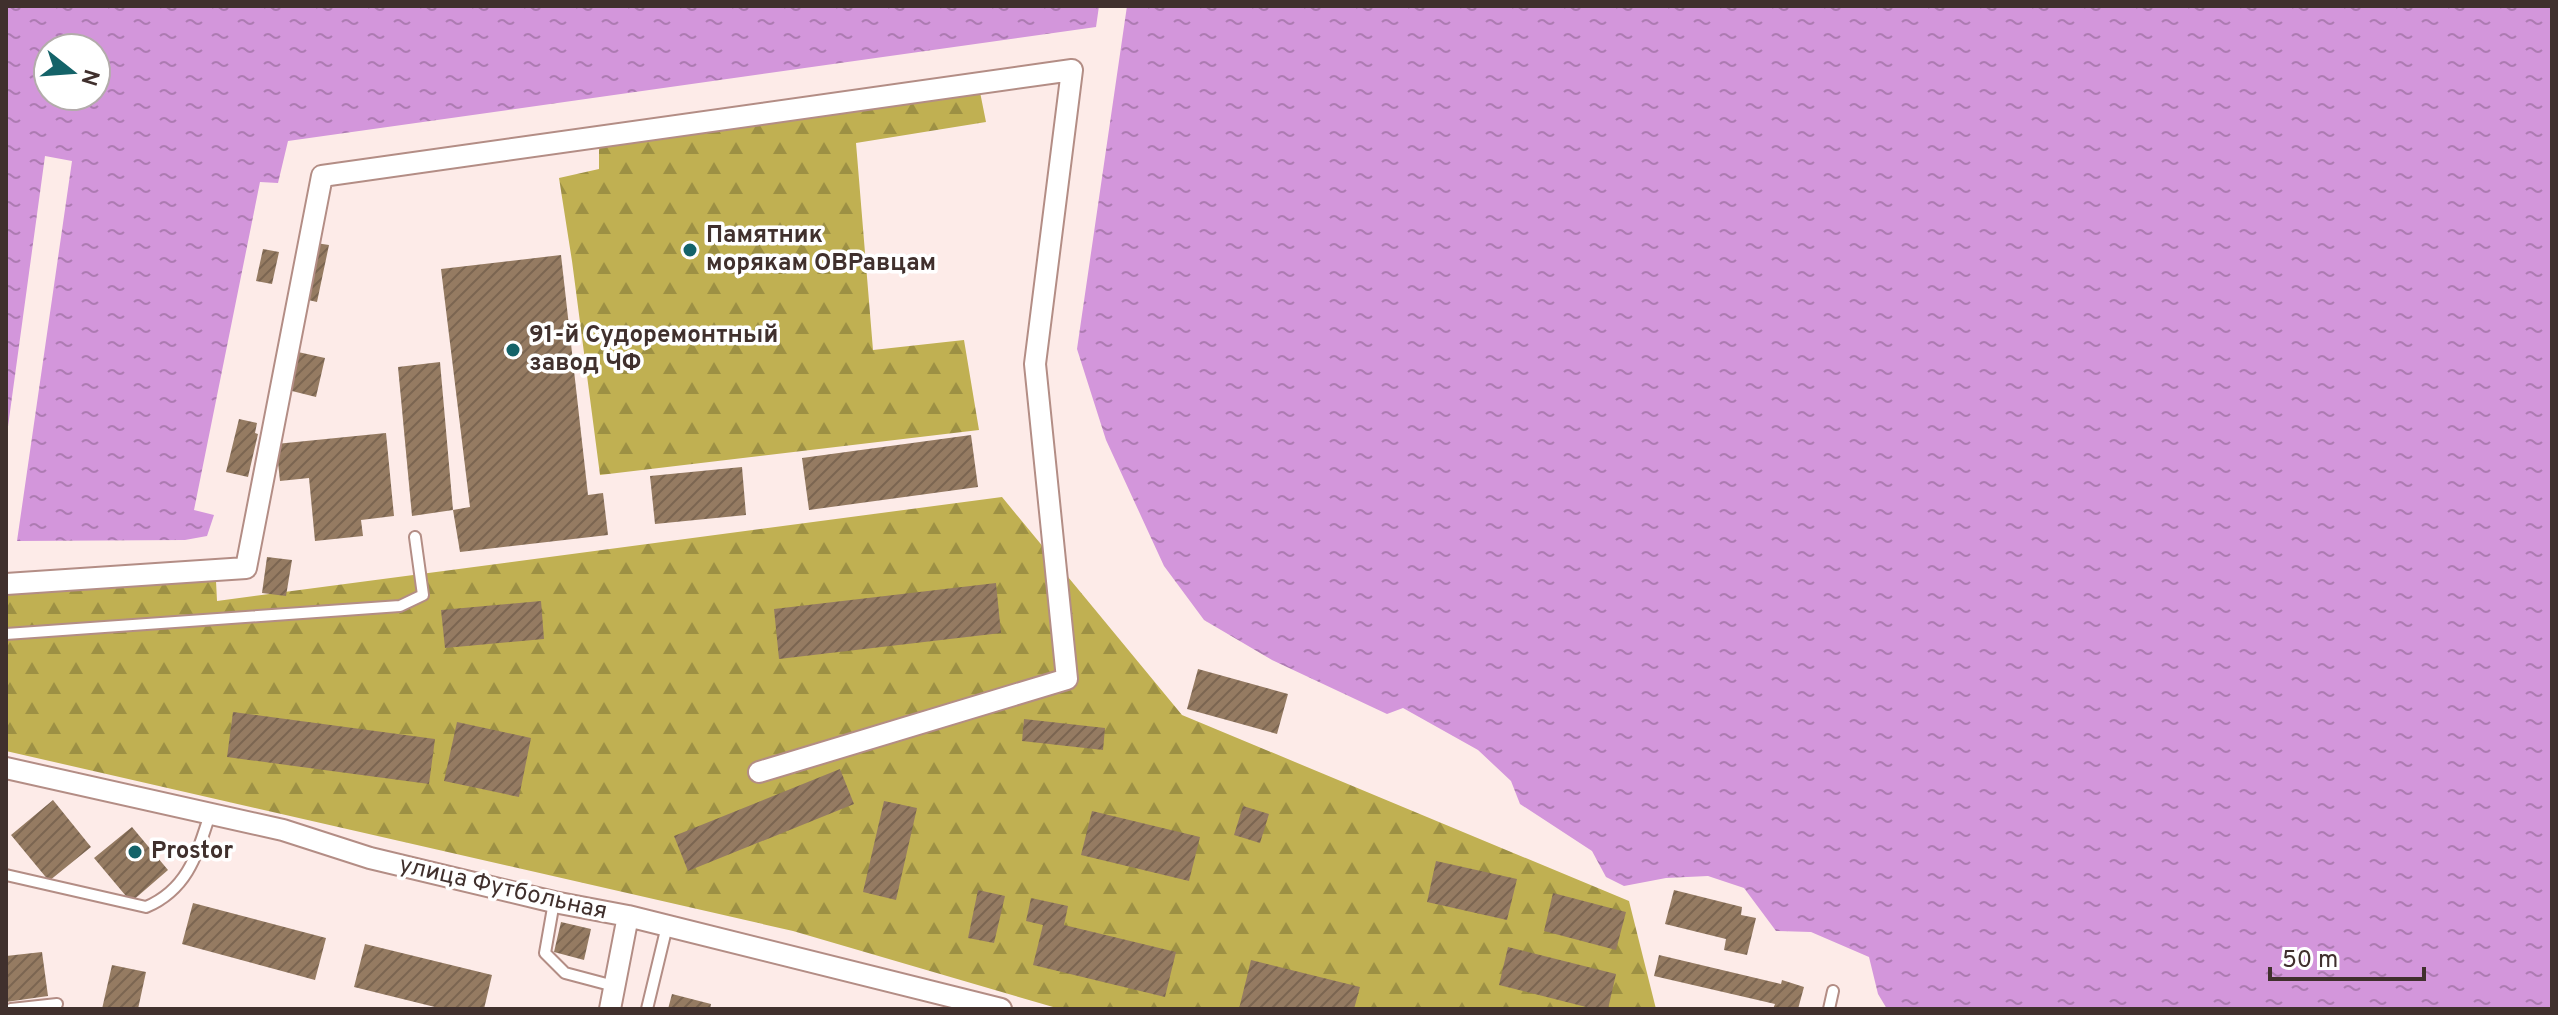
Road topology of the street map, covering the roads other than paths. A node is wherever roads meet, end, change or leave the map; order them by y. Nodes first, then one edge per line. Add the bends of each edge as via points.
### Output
1 (415, 537) dead end
2 (6, 584) edge
3 (6, 634) edge
4 (6, 768) edge
5 (759, 772) dead end
6 (210, 814) junction
7 (6, 875) edge
8 (554, 902) junction
9 (628, 916) junction
10 (667, 926) junction
11 (614, 986) junction
12 (1833, 991) dead end
13 (950, 1003) edge
14 (57, 1004) dead end
15 (11, 1009) edge
16 (610, 1009) edge
17 (647, 1009) edge
18 (1001, 1009) edge
19 (1829, 1009) edge

1 - 3 lane via 423,595 400,606
2 - 5 street via 246,568 322,176 1072,70 1035,364 1067,679
4 - 6 street, улица Футбольная
6 - 7 lane via 179,886 146,907
6 - 8 street, улица Футбольная
8 - 9 street, улица Футбольная
8 - 11 lane via 545,953 565,973
9 - 10 street, улица Футбольная
9 - 11 street
10 - 13 street, улица Футбольная
10 - 17 lane
11 - 16 street
12 - 19 lane
13 - 18 street, улица Футбольная
14 - 15 lane

